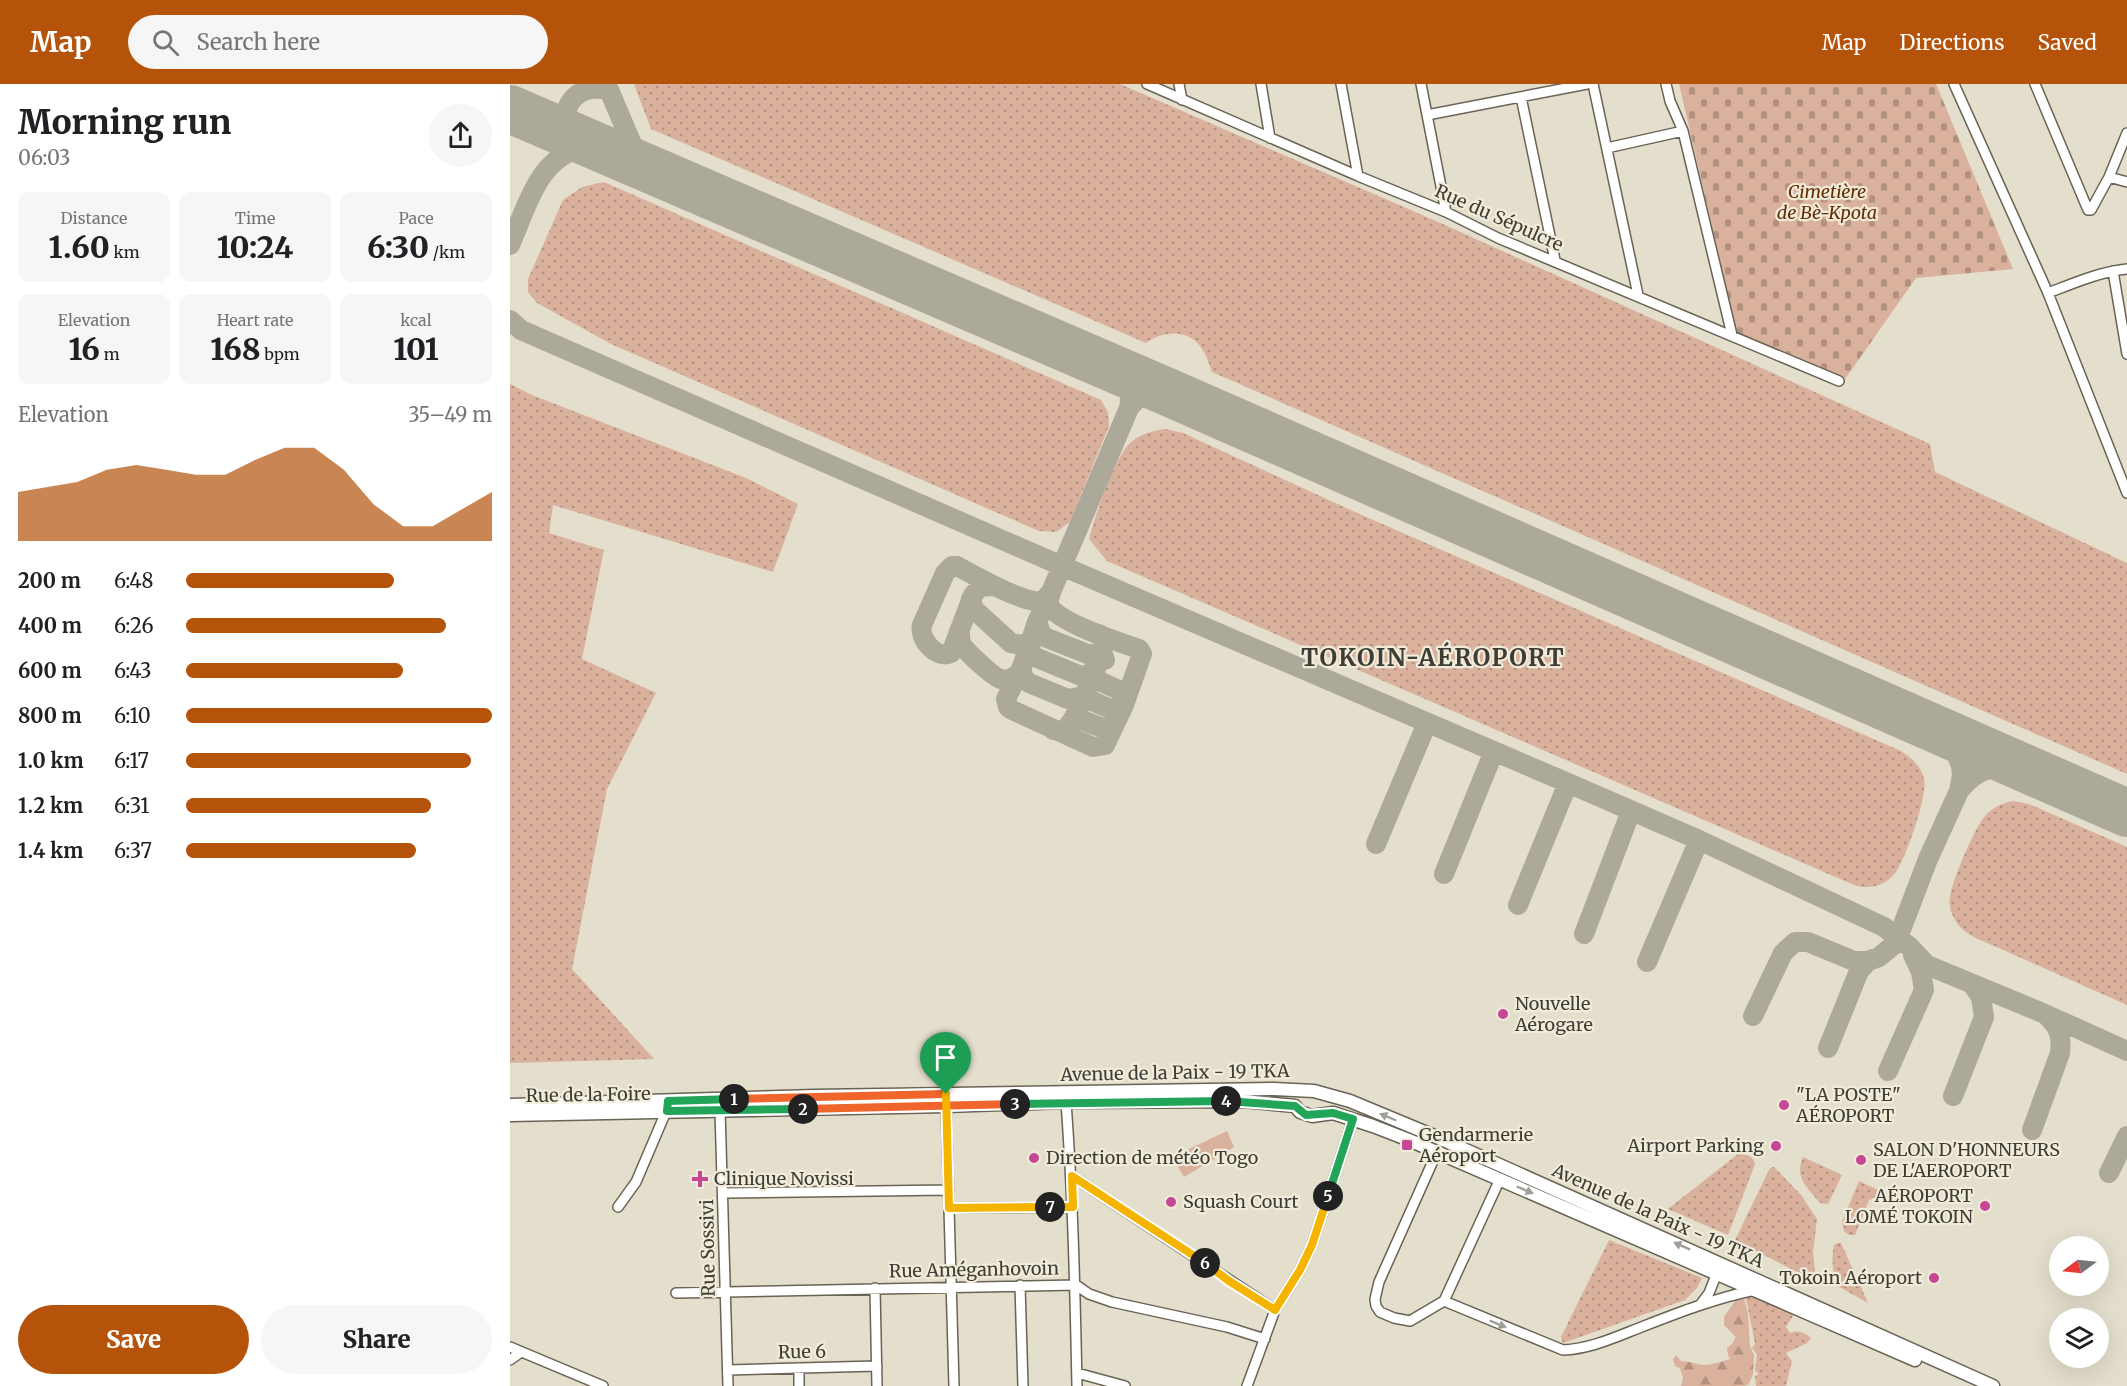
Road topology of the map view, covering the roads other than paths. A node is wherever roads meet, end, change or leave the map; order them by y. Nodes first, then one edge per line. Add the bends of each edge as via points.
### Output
1 (1148, 84) edge
2 (1179, 84) edge
3 (1261, 84) edge
4 (1341, 84) edge
5 (1421, 84) edge
6 (1587, 84) edge
7 (1593, 84) edge
8 (1666, 84) edge
9 (1954, 84) edge
10 (2035, 84) edge
11 (1521, 96) junction
12 (1182, 100) junction
13 (1427, 115) junction
14 (1683, 131) junction
15 (2127, 133) edge
16 (1270, 138) junction
17 (1607, 148) junction
18 (1358, 177) junction
19 (2109, 177) junction
20 (2127, 182) edge
21 (1446, 212) junction
22 (1555, 261) junction
23 (2127, 269) edge
24 (2113, 271) junction
25 (2048, 293) junction
26 (1638, 295) junction
27 (1732, 335) junction
28 (2127, 354) edge
29 (1839, 381) dead end
30 (2127, 492) edge
31 (946, 1100) junction
32 (1066, 1102) junction
33 (767, 1103) junction
34 (510, 1105) edge
35 (668, 1106) junction
36 (720, 1110) junction
37 (510, 1115) edge
38 (1353, 1119) junction
39 (1437, 1152) junction
40 (1072, 1176) junction
41 (1500, 1179) junction
42 (949, 1190) junction
43 (724, 1194) junction
44 (618, 1207) dead end
45 (1073, 1207) junction
46 (949, 1208) junction
47 (1717, 1274) junction
48 (1020, 1285) junction
49 (1076, 1285) junction
50 (952, 1287) junction
51 (876, 1288) junction
52 (1755, 1290) junction
53 (726, 1292) junction
54 (676, 1293) dead end
55 (1444, 1301) junction
56 (1700, 1305) junction
57 (1275, 1310) junction
58 (1265, 1339) junction
59 (510, 1347) edge
60 (521, 1352) junction
61 (510, 1360) edge
62 (877, 1366) junction
63 (799, 1368) junction
64 (728, 1370) junction
65 (1077, 1373) junction
66 (603, 1386) edge
67 (728, 1386) edge
68 (799, 1386) edge
69 (877, 1386) edge
70 (954, 1386) edge
71 (1023, 1386) edge
72 (1077, 1386) edge
73 (1125, 1386) edge
74 (1247, 1386) edge
75 (1973, 1386) edge
76 (1993, 1386) edge

1 - 12 street, Rue du Sépulcre
2 - 12 street
3 - 16 street
4 - 18 street
5 - 13 street
6 - 11 street
7 - 17 street
8 - 14 street
9 - 25 street
10 - 19 street via 2088,210
11 - 13 street
11 - 22 street
12 - 16 street, Rue du Sépulcre
13 - 21 street
14 - 17 street
14 - 27 street
15 - 19 street
16 - 18 street, Rue du Sépulcre
17 - 26 street
18 - 21 street, Rue du Sépulcre
19 - 20 street
21 - 22 street, Rue du Sépulcre
22 - 26 street, Rue du Sépulcre
23 - 24 street
24 - 25 street
24 - 28 street
25 - 30 street
26 - 27 street, Rue du Sépulcre
27 - 29 street, Rue du Sépulcre
31 - 32 main road, Avenue de la Paix - 19 TKA
31 - 33 main road, Avenue de la Paix - 19 TKA
31 - 42 street
76 -> 31 main road, Avenue de la Paix - 19 TKA via 1439,1138 1350,1101 1314,1091
32 - 38 main road, Avenue de la Paix - 19 TKA via 1243,1101 1295,1106 1306,1115 1333,1113
32 - 40 street
33 - 35 main road, Avenue de la Paix - 19 TKA
33 - 36 main road, Avenue de la Paix - 19 TKA
34 - 35 main road, Avenue de la Paix - 19 TKA
35 - 36 main road, Avenue de la Paix - 19 TKA
35 - 37 main road, Rue de la Foire
35 - 44 street via 636,1182
36 - 43 street, Rue Sossivi
38 - 39 main road, Avenue de la Paix - 19 TKA
38 - 57 street via 1312,1245
39 - 41 main road, Avenue de la Paix - 19 TKA
39 - 55 street via 1375,1299 1380,1312 1405,1321
40 - 45 street
40 - 57 street
41 -> 47 main road, Avenue de la Paix - 19 TKA
41 - 55 street
42 - 43 street
42 - 46 street
43 - 53 street, Rue Sossivi
45 - 46 street
45 - 49 street
46 - 50 street
47 - 52 main road, Avenue de la Paix - 19 TKA
47 - 56 street
48 - 49 street, Rue Améganhovoin
48 - 50 street, Rue Améganhovoin
48 - 71 street
49 - 58 street, Rue Améganhovoin via 1112,1302
49 - 65 street
50 - 51 street, Rue Améganhovoin
50 - 70 street
51 - 53 street, Rue Améganhovoin
51 - 62 street
52 - 56 street
52 - 75 main road, Avenue de la Paix - 19 TKA
53 - 54 street, Rue Améganhovoin
53 - 64 street, Rue Sossivi
55 -> 56 street via 1563,1350 1613,1338
57 - 58 street
58 - 74 street
59 - 60 street
60 - 61 street
60 - 66 street
62 - 63 street, Rue 6
62 - 69 street
63 - 64 street, Rue 6
63 - 68 street
64 - 67 street, Rue Sossivi
65 - 72 street
65 - 73 street

